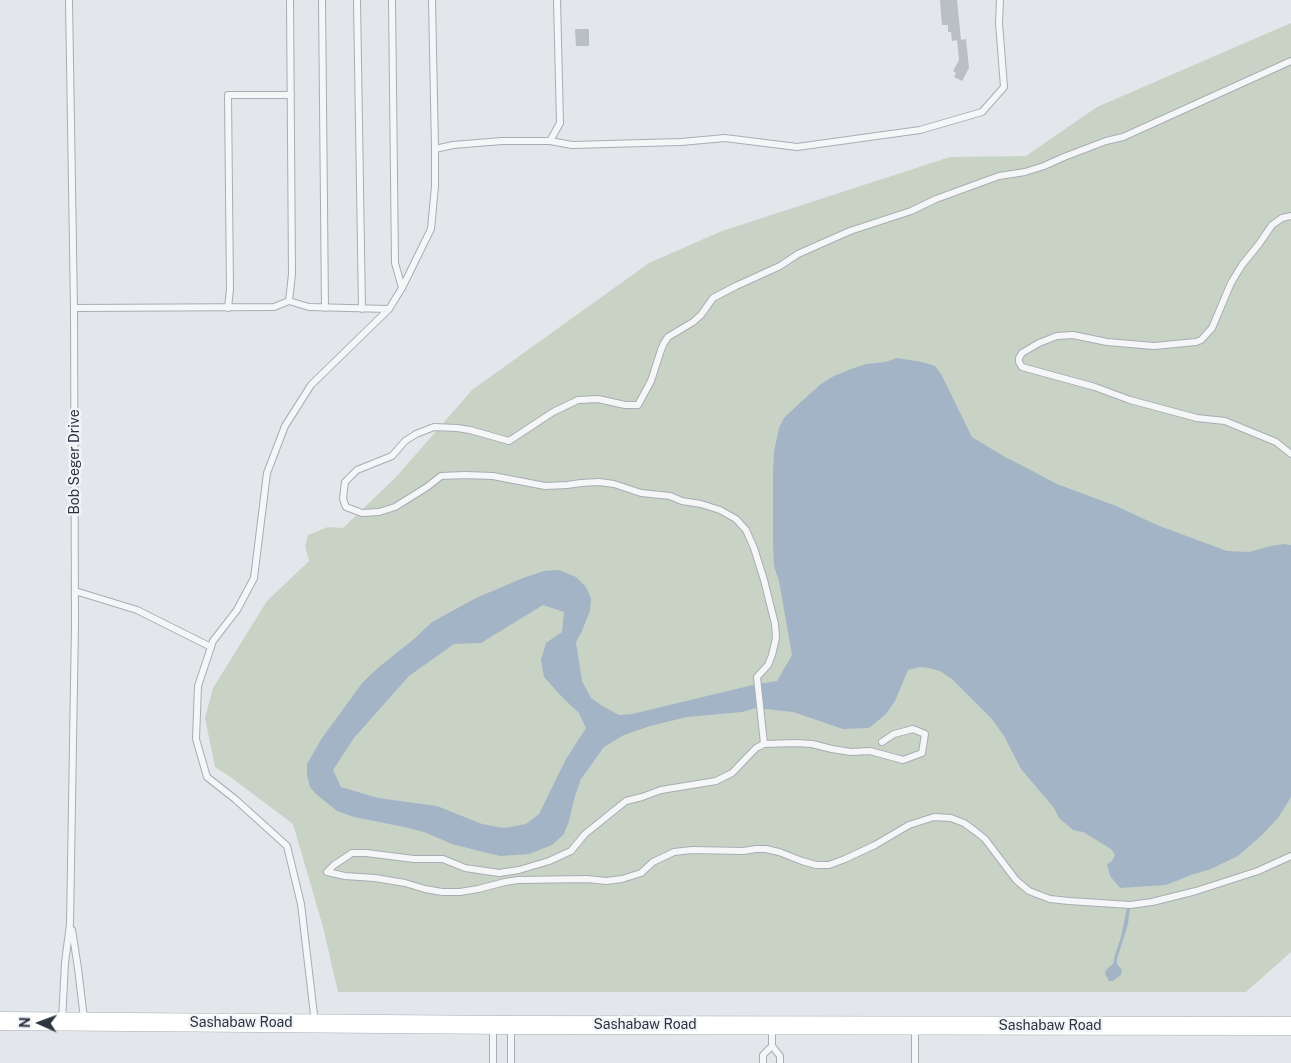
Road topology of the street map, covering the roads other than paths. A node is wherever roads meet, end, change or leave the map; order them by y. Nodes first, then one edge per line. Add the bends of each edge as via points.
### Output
1 (69, 0) edge
2 (290, 0) edge
3 (322, 0) edge
4 (358, 0) edge
5 (392, 0) edge
6 (432, 0) edge
7 (557, 0) edge
8 (1000, 0) edge
9 (1291, 62) edge
10 (291, 95) junction
11 (550, 140) junction
12 (435, 149) junction
13 (1291, 216) edge
14 (402, 288) junction
15 (289, 301) junction
16 (74, 308) junction
17 (228, 308) junction
18 (325, 308) junction
19 (362, 309) junction
20 (390, 309) junction
21 (1291, 454) edge
22 (75, 591) junction
23 (211, 647) junction
24 (882, 742) dead end
25 (764, 744) junction
26 (1291, 856) edge
27 (70, 924) junction
28 (0, 1022) edge
29 (62, 1022) junction
30 (85, 1022) junction
31 (315, 1023) junction
32 (493, 1025) junction
33 (511, 1025) junction
34 (772, 1025) junction
35 (915, 1025) junction
36 (1291, 1026) edge
37 (772, 1046) junction
38 (493, 1063) edge
39 (511, 1063) edge
40 (764, 1063) edge
41 (780, 1063) edge
42 (915, 1063) edge

1 - 16 lane, Bob Seger Drive
2 - 10 lane
3 - 18 lane
4 - 19 lane
5 - 14 lane via 395,263
6 - 12 lane
7 - 11 lane via 560,123
8 - 11 lane via 1004,88 982,112 920,130 797,147 725,138 582,145
9 - 25 lane via 1123,137 1025,172 992,178 911,211 850,231 713,298 693,322 668,337 638,405 598,399 578,400 509,441 470,430 434,427 405,441 392,456 357,470 345,482 343,499 346,507 362,513 395,507 440,476 465,475 493,476 545,486 614,484 641,494 670,496 701,504 736,520 746,530 775,624 772,655 757,677
10 - 15 lane via 292,274
10 - 17 lane via 228,95
11 - 12 lane via 453,144
12 - 14 lane via 431,229
13 - 21 lane via 1272,225 1242,265 1212,328 1201,340 1154,346 1073,335 1057,336 1022,353 1019,362 1022,368 1095,387 1130,400 1198,418 1225,421 1276,442
14 - 20 lane
15 - 17 lane via 274,307
15 - 18 lane
16 - 17 lane
16 - 22 lane, Bob Seger Drive
18 - 19 lane
19 - 20 lane
20 - 23 lane via 311,385 285,426 267,473 254,578
22 - 23 lane via 137,610
22 - 27 lane, Bob Seger Drive
23 - 31 lane via 198,686 196,740 207,777 287,846 300,904
24 - 25 lane via 894,734 913,729 926,734 922,753 903,760 870,751 851,752 812,744
25 - 26 lane via 732,773 716,781 661,790 626,801 585,834 571,851 519,870 499,873 465,868 444,859 352,853 327,872 405,883 442,892 460,892 518,880 622,879 641,873 653,862 674,852 692,850 766,849 816,865 829,865 934,817 951,818 976,831 1029,891 1050,899 1130,905 1196,891 1258,871
27 - 29 lane, Bob Seger Drive
27 - 30 lane, Bob Seger Drive
28 - 29 main road, Sashabaw Road
29 - 30 main road, Sashabaw Road
30 - 31 main road, Sashabaw Road
31 - 32 main road, Sashabaw Road
32 - 33 main road, Sashabaw Road
32 - 38 lane
33 - 34 main road, Sashabaw Road
33 - 39 lane
34 - 35 main road, Sashabaw Road
34 - 37 lane
35 - 36 main road, Sashabaw Road
35 - 42 lane
37 - 40 lane via 763,1055
37 - 41 lane via 780,1056

